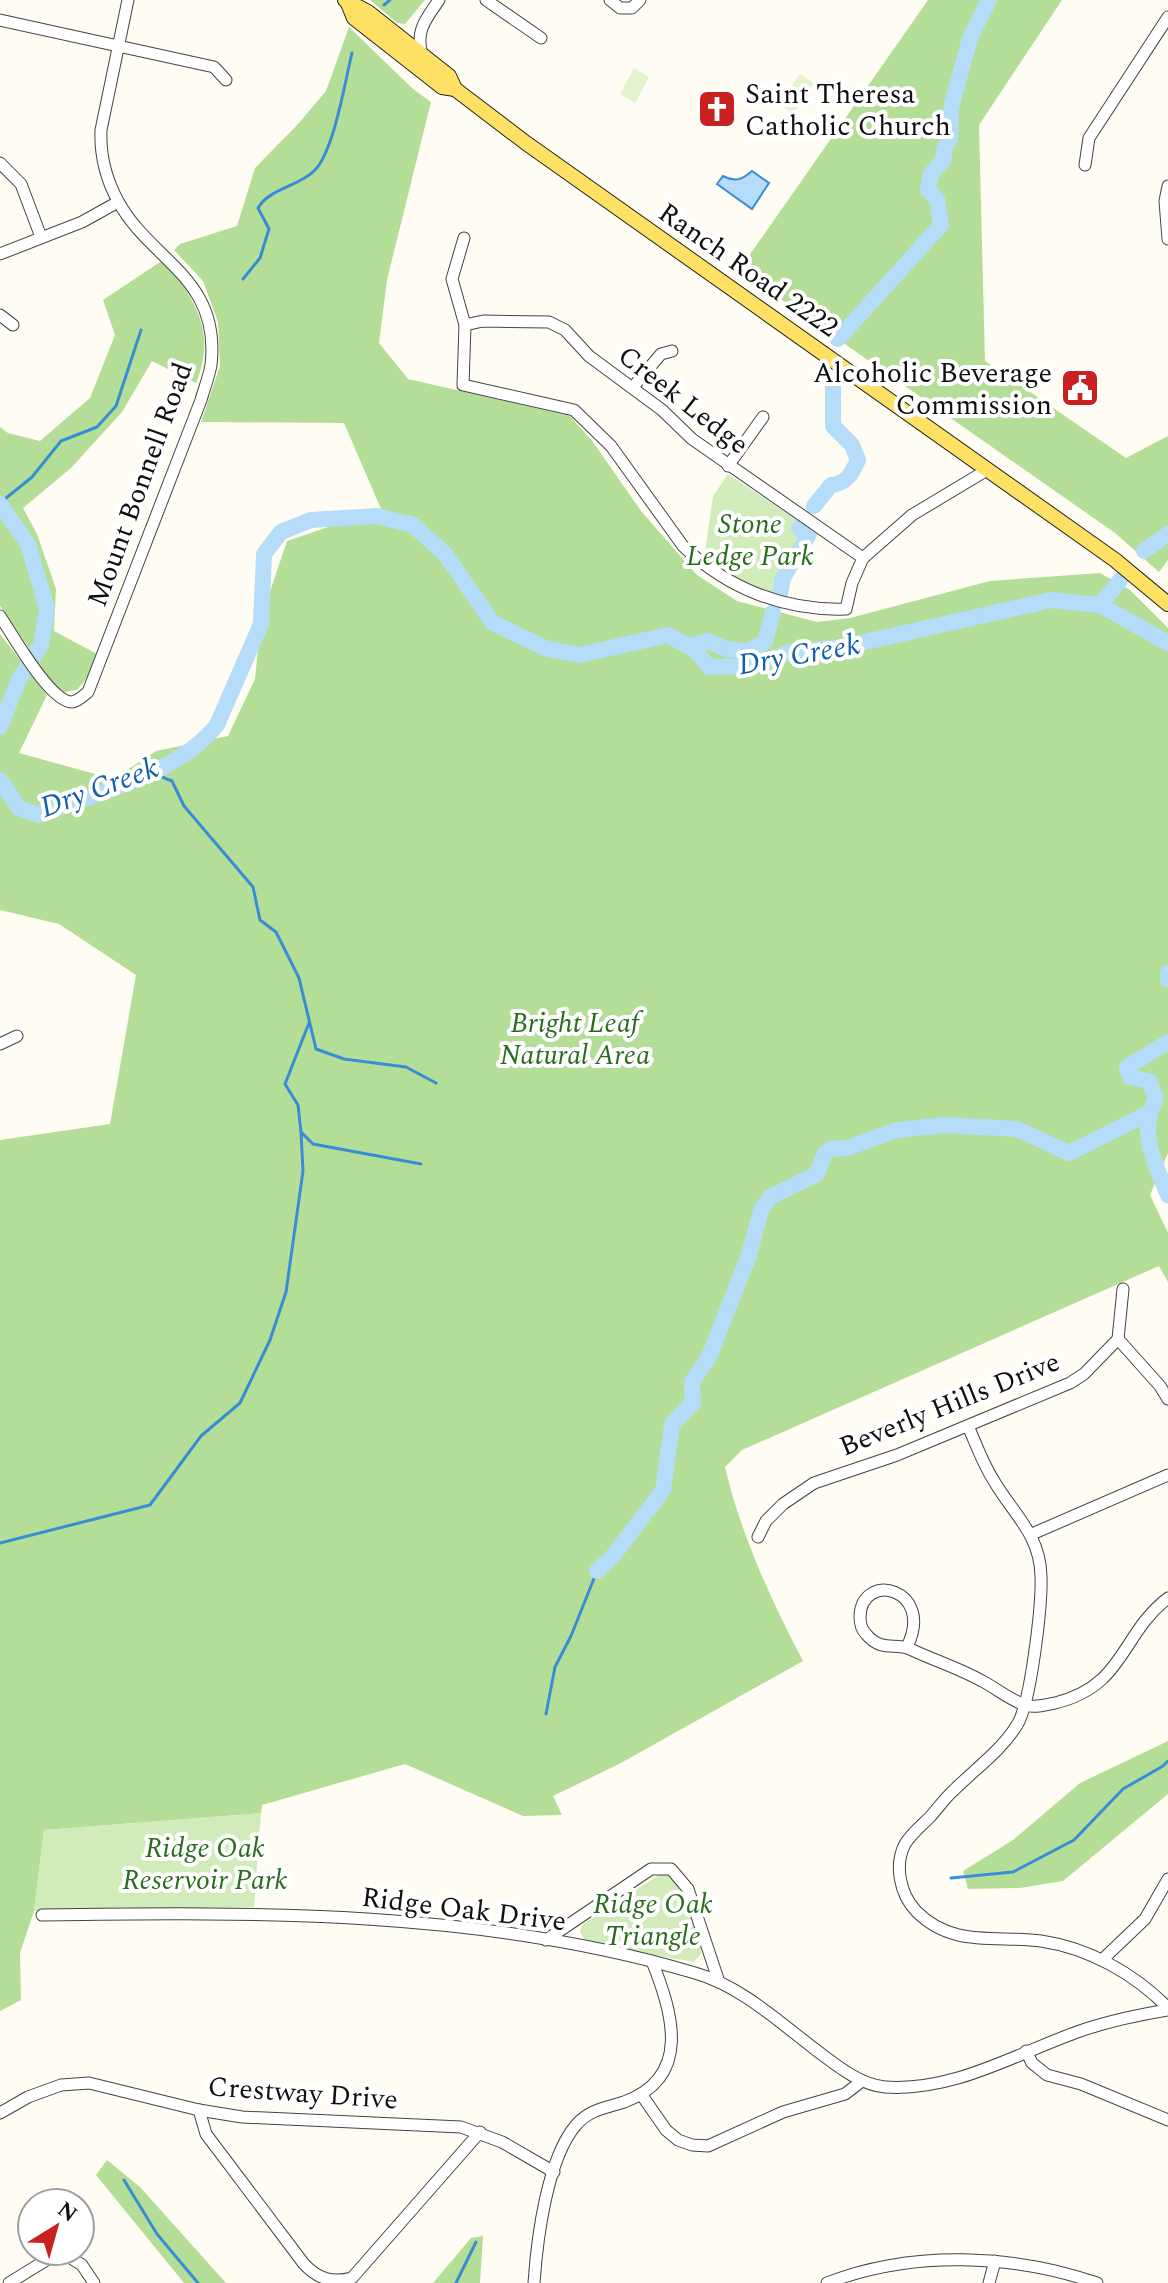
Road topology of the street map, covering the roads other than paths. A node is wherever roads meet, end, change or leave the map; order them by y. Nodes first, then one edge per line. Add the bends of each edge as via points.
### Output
1 (128, 0) edge
2 (439, 0) edge
3 (486, 0) edge
4 (610, 0) edge
5 (640, 0) edge
6 (346, 1) edge
7 (1168, 17) edge
8 (0, 20) edge
9 (420, 28) junction
10 (397, 35) junction
11 (541, 38) dead end
12 (120, 46) junction
13 (422, 55) junction
14 (226, 80) dead end
15 (455, 89) junction
16 (0, 163) edge
17 (1085, 165) dead end
18 (1168, 186) edge
19 (118, 202) junction
20 (41, 237) junction
21 (464, 238) dead end
22 (1168, 239) edge
23 (0, 254) edge
24 (0, 315) edge
25 (13, 325) dead end
26 (465, 325) junction
27 (672, 351) dead end
28 (633, 387) junction
29 (763, 417) dead end
30 (728, 466) junction
31 (987, 470) junction
32 (863, 558) junction
33 (1168, 604) edge
34 (0, 616) edge
35 (17, 1036) dead end
36 (0, 1044) edge
37 (1123, 1289) dead end
38 (1118, 1339) junction
39 (1168, 1399) edge
40 (968, 1426) junction
41 (1168, 1475) edge
42 (1032, 1534) junction
43 (758, 1537) dead end
44 (1168, 1598) edge
45 (907, 1647) junction
46 (1026, 1706) junction
47 (1168, 1879) edge
48 (42, 1915) dead end
49 (546, 1940) junction
50 (1102, 1960) junction
51 (652, 1961) junction
52 (719, 1982) junction
53 (1168, 2009) edge
54 (1026, 2051) junction
55 (862, 2081) junction
56 (641, 2094) junction
57 (199, 2110) junction
58 (0, 2113) edge
59 (1168, 2120) edge
60 (480, 2132) junction
61 (554, 2172) junction
62 (995, 2261) junction
63 (9, 2283) edge
64 (94, 2283) edge
65 (534, 2283) edge
66 (827, 2283) edge
67 (989, 2283) edge
68 (1097, 2283) edge

1 - 12 street, Mount Bonnell Road
2 - 9 street
3 - 11 street
4 - 5 street via 620,8 632,8
6 - 10 main road, Ranch Road 2222
6 - 15 main road, Ranch Road 2222 via 354,18 442,87
7 - 17 street via 1089,138
8 - 12 street
9 - 10 street
9 - 13 street
10 - 13 main road, Ranch Road 2222
12 - 14 street via 214,67
12 - 19 street, Mount Bonnell Road via 101,130 101,150
13 - 15 main road, Ranch Road 2222 via 449,76
15 - 31 main road, Ranch Road 2222
16 - 20 street via 21,184
18 - 22 street
19 - 20 street
19 - 34 street, Mount Bonnell Road via 177,267 203,306 211,365 88,692 78,700 56,695
20 - 23 street
21 - 26 street via 452,279
24 - 25 street
26 - 28 street, Creek Ledge via 549,322
26 - 32 street via 463,385 574,410 611,446 683,546 733,583 770,600 817,610 846,609
27 - 28 street via 661,354
28 - 30 street, Creek Ledge
29 - 30 street
30 - 32 street, Creek Ledge
31 - 32 street via 912,515
31 - 33 main road, Ranch Road 2222
35 - 36 street
37 - 38 street
38 - 39 street
38 - 40 street, Beverly Hills Drive via 1070,1383
40 - 42 street via 992,1479
40 - 43 street, Beverly Hills Drive via 800,1490 766,1521
41 - 42 street
42 - 46 street via 1041,1576
44 - 46 street via 1104,1680 1069,1700
45 - 45 street via 915,1617 911,1604 888,1589 865,1598 860,1624 866,1634 882,1646
45 - 46 street
46 - 50 street via 1005,1741 906,1841 899,1858 904,1892 931,1925 949,1934 1040,1941
47 - 50 street via 1145,1919
48 - 49 street, Ridge Oak Drive via 245,1912 422,1922
49 - 51 street, Ridge Oak Drive
49 - 52 street via 651,1869 671,1869 688,1889
50 - 53 street via 1149,1988
51 - 52 street, Ridge Oak Drive
51 - 56 street via 669,2008 672,2049 657,2080
52 - 55 street, Ridge Oak Drive
53 - 54 street, Ridge Oak Drive
54 - 55 street, Ridge Oak Drive via 953,2080 907,2088
54 - 59 street via 1047,2075
55 - 56 street via 845,2094 783,2112 708,2146 678,2140
56 - 61 street via 584,2116 564,2144
57 - 58 street, Crestway Drive via 89,2083 61,2085
57 - 60 street, Crestway Drive via 242,2117 444,2124
57 - 60 street via 206,2134 304,2264 339,2283 352,2278
60 - 61 street, Crestway Drive
61 - 65 street
62 - 66 street via 914,2264
62 - 67 street
62 - 68 street
63 - 64 street via 48,2259 66,2255 82,2265

